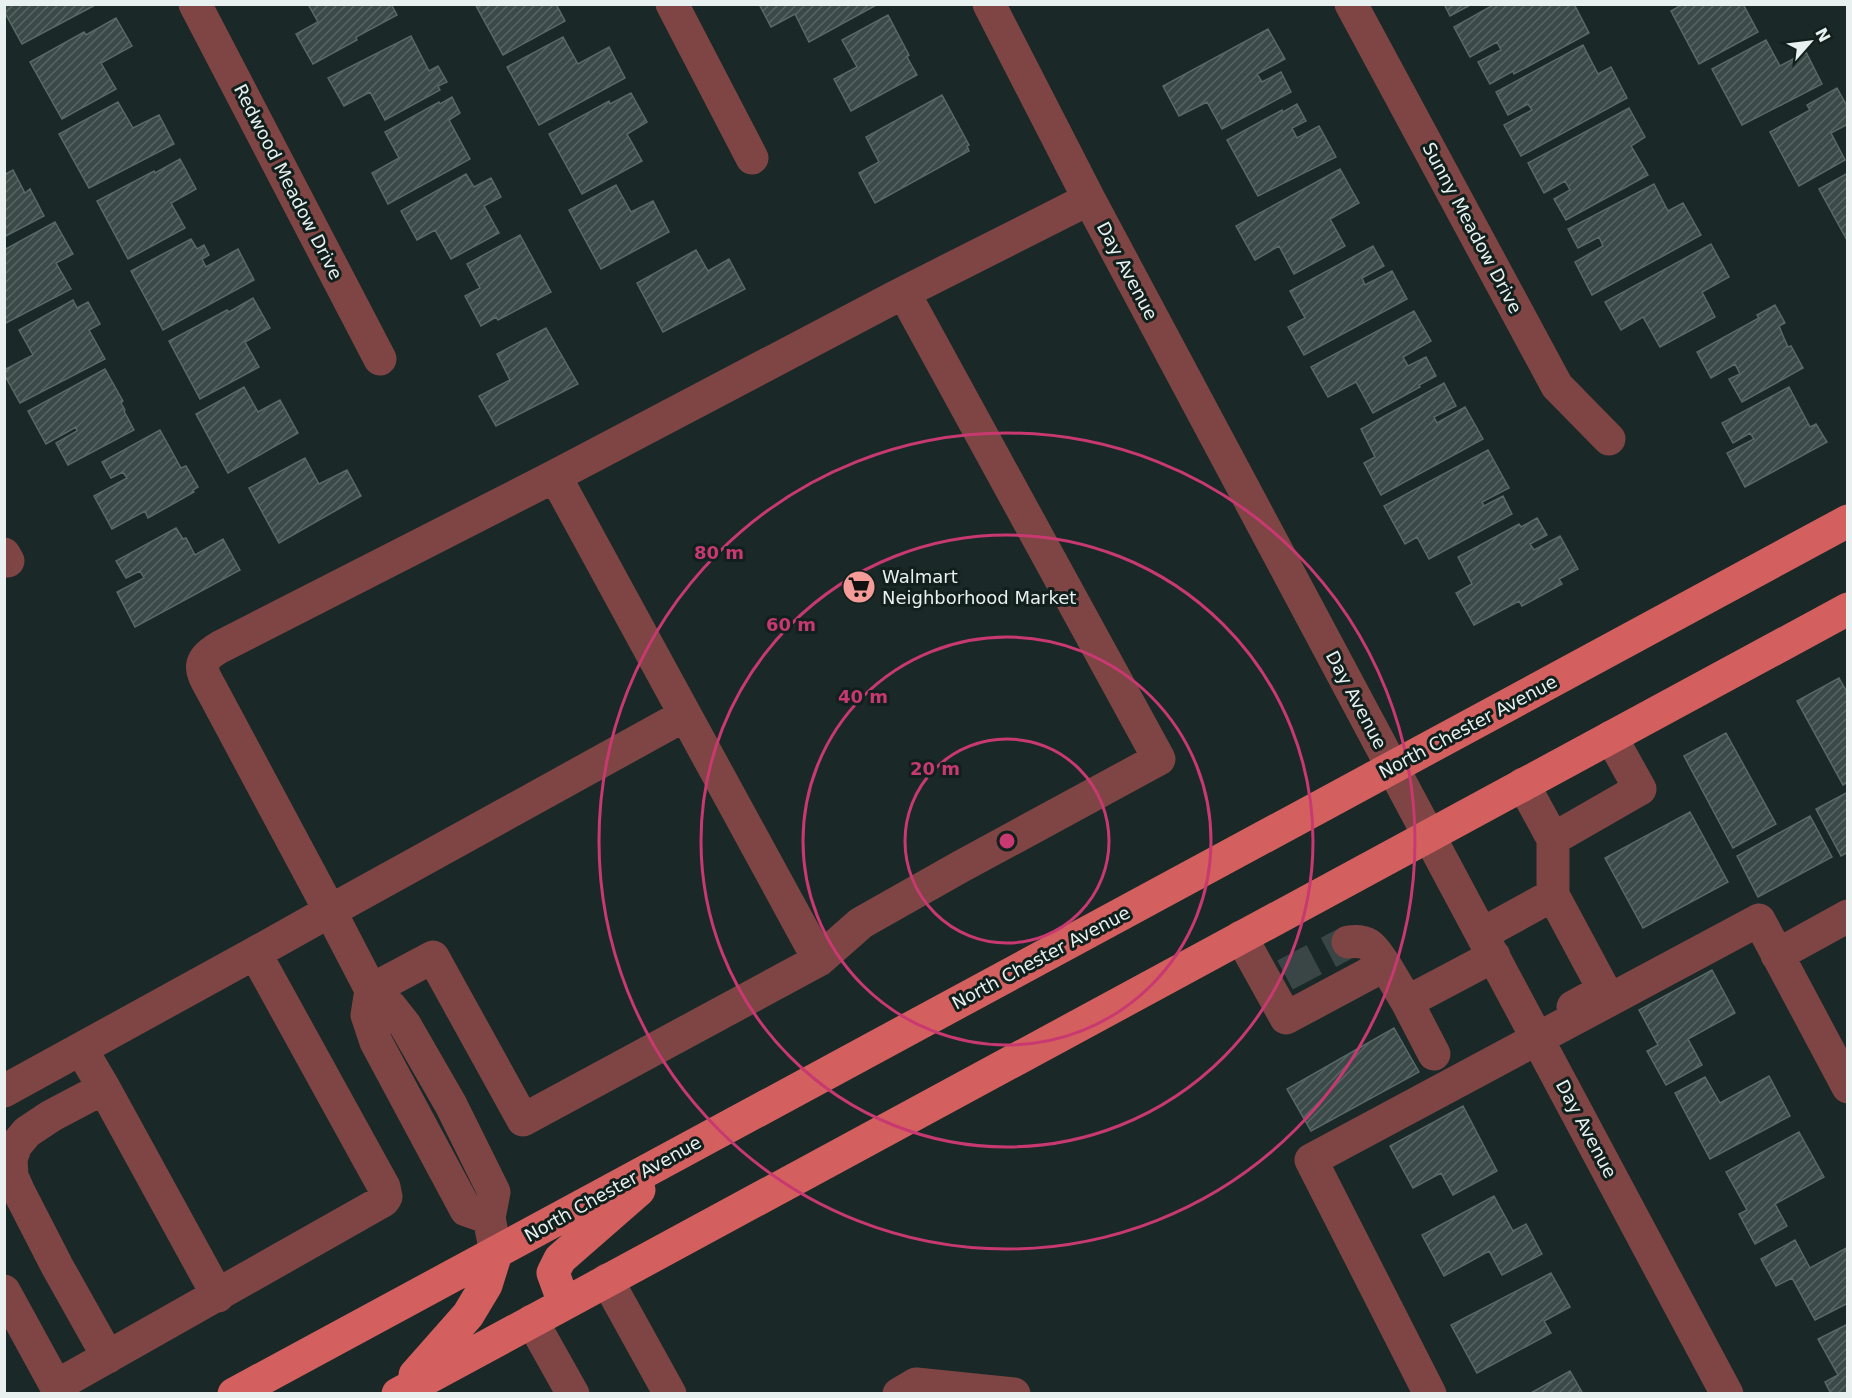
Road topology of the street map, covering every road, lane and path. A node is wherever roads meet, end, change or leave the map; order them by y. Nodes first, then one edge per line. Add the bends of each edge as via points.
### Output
1 (195, 4) edge
2 (672, 4) edge
3 (1351, 4) edge
4 (1000, 8) edge
5 (752, 158) dead end
6 (1089, 199) junction
7 (904, 293) junction
8 (380, 359) dead end
9 (1610, 440) dead end
10 (555, 476) junction
11 (1848, 521) edge
12 (1848, 609) edge
13 (685, 715) junction
14 (1611, 737) junction
15 (1392, 768) junction
16 (1523, 784) junction
17 (1429, 835) junction
18 (1553, 839) junction
19 (1553, 895) junction
20 (330, 911) junction
21 (1848, 916) edge
22 (1241, 937) junction
23 (1348, 942) dead end
24 (1488, 945) junction
25 (255, 953) junction
26 (1777, 955) junction
27 (819, 960) junction
28 (1385, 965) junction
29 (371, 990) junction
30 (1407, 1002) junction
31 (1535, 1035) junction
32 (81, 1049) junction
33 (1434, 1053) dead end
34 (1848, 1087) edge
35 (104, 1088) junction
36 (4, 1091) edge
37 (686, 1149) junction
38 (496, 1253) junction
39 (607, 1280) junction
40 (4, 1292) edge
41 (218, 1296) junction
42 (564, 1303) junction
43 (532, 1321) junction
44 (108, 1357) junction
45 (57, 1390) edge
46 (399, 1393) edge
47 (234, 1394) edge
48 (573, 1394) edge
49 (670, 1394) edge
50 (899, 1394) edge
51 (1014, 1394) edge
52 (1430, 1394) edge
53 (1728, 1394) edge

1 - 8 street, Redwood Meadow Drive
2 - 5 street
3 - 9 street, Sunny Meadow Drive via 1557,386
4 - 6 street, Day Avenue
6 - 7 street
6 - 15 street, Day Avenue
7 - 10 street
7 - 27 street via 1159,759 861,923
10 - 13 street
10 - 20 street via 220,647 202,662 201,669
11 - 15 main road, North Chester Avenue
12 - 14 main road
13 - 20 street
13 - 27 street
14 - 16 main road
14 - 18 street via 1640,789
15 - 17 street, Day Avenue
15 - 37 main road, North Chester Avenue
16 - 17 main road
16 - 18 street
17 - 22 main road
17 - 24 street, Day Avenue
18 - 19 street
19 - 24 street
19 - 31 street via 1604,990
20 - 25 street
20 - 29 street
21 - 26 street
22 - 28 street via 1276,980 1286,1018
22 - 39 main road
23 - 28 street via 1364,942
24 - 30 street
24 - 31 street, Day Avenue
25 - 32 street
25 - 41 street via 386,1192 383,1201
26 - 31 street via 1759,920
26 - 34 street
27 - 29 street via 523,1120 433,957
28 - 30 street
29 - 38 street via 405,1025 494,1192 489,1218
30 - 33 street
31 - 52 street via 1311,1160
31 - 53 street, Day Avenue
32 - 35 street
32 - 36 street
35 - 41 street
35 - 44 street via 27,1132 16,1144 11,1159 18,1190
37 - 38 main road, North Chester Avenue
37 - 42 main road via 560,1259 553,1273
38 - 46 main road via 486,1285 468,1315
38 - 47 main road, North Chester Avenue
39 - 42 main road
39 - 49 street
40 - 45 street
41 - 44 street
42 - 43 main road
43 - 46 main road
43 - 48 street
44 - 45 street
50 - 51 street via 916,1384

